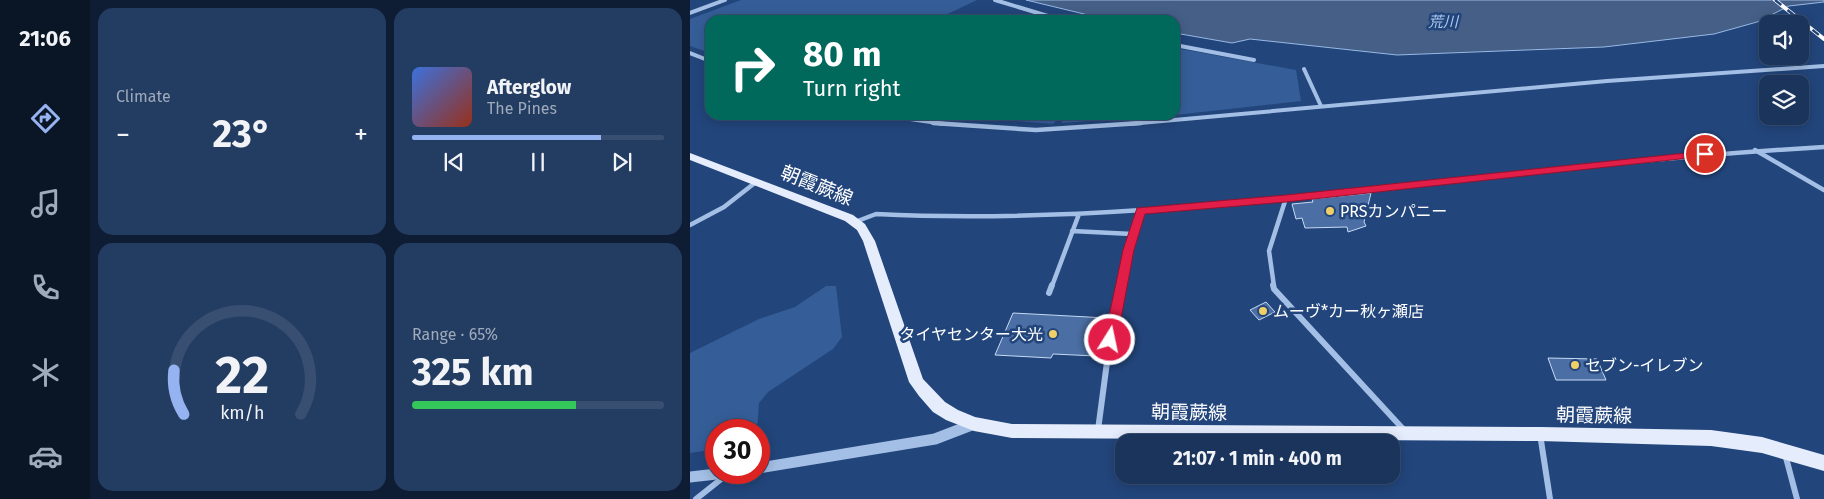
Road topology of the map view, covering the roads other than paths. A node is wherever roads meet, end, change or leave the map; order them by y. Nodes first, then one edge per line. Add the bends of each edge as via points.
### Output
1 (725, 0) edge
2 (995, 0) edge
3 (690, 12) edge
4 (1045, 15) edge
5 (1180, 46) edge
6 (690, 53) edge
7 (705, 59) edge
8 (1254, 60) dead end
9 (1824, 66) edge
10 (1304, 69) dead end
11 (1321, 106) junction
12 (1180, 119) edge
13 (925, 120) edge
14 (1165, 120) edge
15 (1824, 147) edge
16 (1755, 150) junction
17 (690, 156) edge
18 (756, 182) junction
19 (1824, 190) edge
20 (1286, 198) junction
21 (1141, 210) junction
22 (1079, 214) junction
23 (855, 222) junction
24 (690, 225) edge
25 (1072, 231) junction
26 (1132, 234) junction
27 (1049, 293) dead end
28 (974, 424) junction
29 (1098, 430) junction
30 (1405, 433) junction
31 (1540, 434) junction
32 (1785, 451) junction
33 (1824, 463) edge
34 (770, 466) edge
35 (705, 476) edge
36 (690, 477) edge
37 (716, 484) edge
38 (696, 499) edge
39 (1550, 499) edge
40 (1797, 499) edge

1 - 3 street
2 - 4 street
5 - 8 street
6 - 7 street
9 - 11 street via 1646,77
10 - 11 street
11 - 12 street
13 - 14 street via 1064,129
15 - 16 street
16 - 19 street
16 - 20 street
17 - 18 main road, 朝霞蕨線
18 - 23 main road, 朝霞蕨線
18 - 24 street via 724,206
20 - 21 street
20 - 30 street via 1270,251 1274,290 1393,416
21 - 22 street
21 - 26 street
22 - 23 street via 876,214
22 - 25 street
23 - 28 main road, 朝霞蕨線 via 873,250 918,382 938,407
25 - 26 street
25 - 27 street
26 - 29 street via 1107,360
28 - 29 main road, 朝霞蕨線 via 1012,431
28 - 34 street via 935,440
29 - 30 main road, 朝霞蕨線
30 - 31 main road, 朝霞蕨線
31 - 32 main road, 朝霞蕨線 via 1711,438
31 - 39 street
32 - 33 main road, 朝霞蕨線
32 - 40 street
35 - 36 street
37 - 38 street

